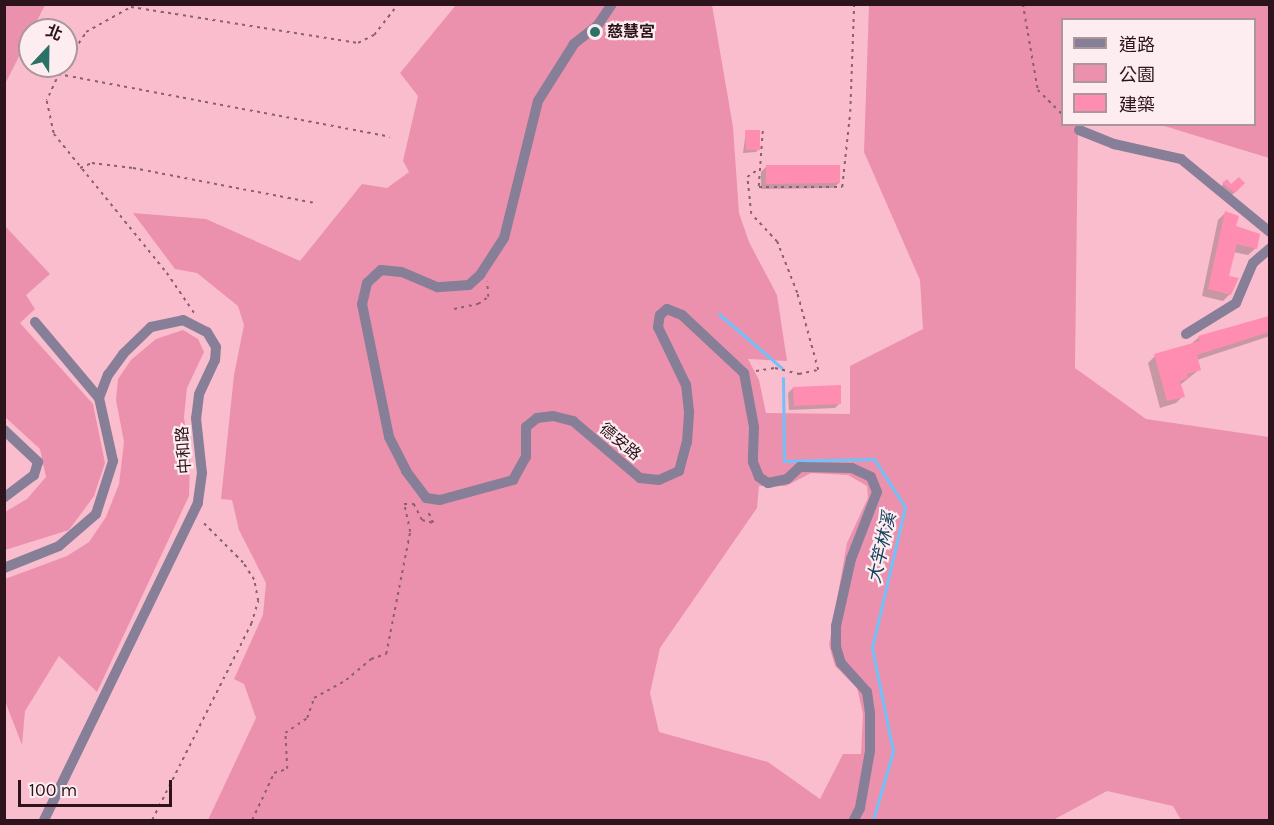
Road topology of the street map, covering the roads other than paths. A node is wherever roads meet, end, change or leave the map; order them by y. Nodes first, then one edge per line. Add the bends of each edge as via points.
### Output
1 (612, 4) edge
2 (1078, 130) dead end
3 (1269, 232) edge
4 (1269, 248) edge
5 (35, 322) dead end
6 (1185, 334) dead end
7 (99, 398) junction
8 (4, 430) edge
9 (4, 498) edge
10 (4, 568) edge
11 (44, 820) edge
12 (854, 820) edge

1 - 12 street, 德安路 via 598,25 574,44 537,101 504,238 480,275 469,285 437,287 401,272 381,270 367,283 362,304 389,436 406,471 426,498 440,500 513,480 526,457 526,427 537,418 553,416 573,421 640,478 659,480 679,471 690,412 686,385 658,327 660,315 667,309 682,315 744,373 754,427 753,462 759,477 768,483 787,479 800,467 852,468 871,477 877,492 851,559 837,626 836,647 841,663 867,692 870,713 870,751 860,808
2 - 3 street via 1114,144 1180,159
4 - 6 street via 1253,264 1236,303
5 - 7 street
7 - 10 street via 113,461 96,514 59,546
7 - 11 street, 中和路 via 108,375 123,354 151,327 183,320 207,332 216,346 215,360 199,395 196,418 202,473 193,513
8 - 9 street via 38,462 34,475

